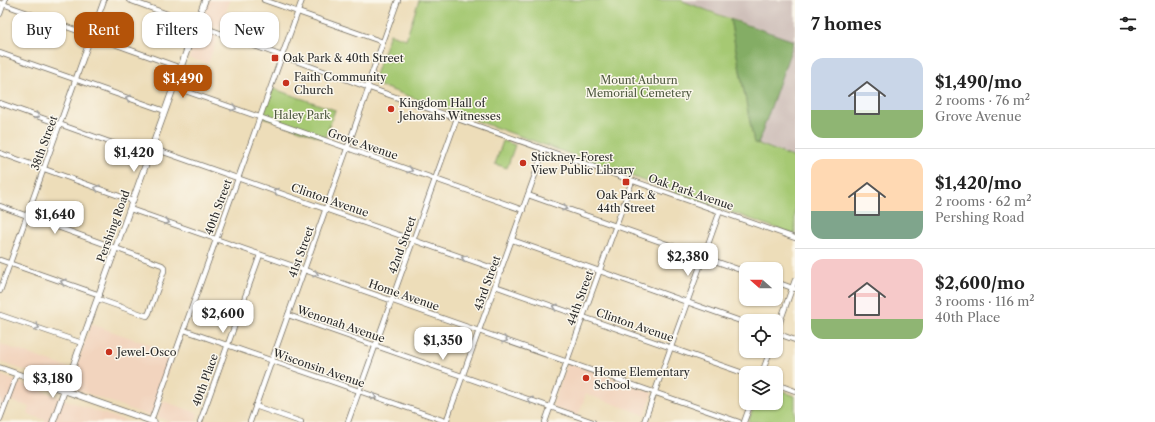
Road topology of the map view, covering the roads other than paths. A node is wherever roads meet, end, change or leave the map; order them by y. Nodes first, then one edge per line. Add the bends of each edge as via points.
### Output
1 (104, 0) edge
2 (129, 0) edge
3 (205, 0) edge
4 (264, 0) edge
5 (302, 0) edge
6 (398, 0) edge
7 (3, 3) edge
8 (100, 12) edge
9 (161, 12) edge
10 (201, 12) edge
11 (298, 12) junction
12 (0, 14) edge
13 (74, 30) edge
14 (212, 31) edge
15 (384, 42) junction
16 (87, 48) edge
17 (125, 48) edge
18 (188, 48) edge
19 (0, 53) edge
20 (282, 56) junction
21 (181, 68) junction
22 (76, 80) junction
23 (174, 87) junction
24 (368, 87) junction
25 (0, 103) edge
26 (165, 111) junction
27 (260, 117) junction
28 (457, 118) junction
29 (60, 124) junction
30 (152, 148) junction
31 (347, 148) junction
32 (544, 150) junction
33 (0, 153) edge
34 (149, 156) junction
35 (44, 169) junction
36 (238, 178) junction
37 (435, 179) junction
38 (632, 180) junction
39 (528, 195) junction
40 (133, 200) junction
41 (0, 206) edge
42 (326, 208) junction
43 (130, 209) junction
44 (523, 210) junction
45 (720, 211) junction
46 (27, 216) junction
47 (616, 226) junction
48 (795, 238) edge
49 (216, 239) junction
50 (413, 240) junction
51 (512, 240) junction
52 (116, 248) junction
53 (260, 255) junction
54 (704, 257) junction
55 (0, 260) edge
56 (10, 263) junction
57 (304, 270) junction
58 (739, 270) edge
59 (501, 271) junction
60 (600, 271) junction
61 (795, 280) edge
62 (783, 285) edge
63 (495, 286) junction
64 (794, 289) edge
65 (0, 291) edge
66 (99, 297) junction
67 (392, 301) junction
68 (688, 302) junction
69 (0, 314) edge
70 (288, 315) junction
71 (583, 316) junction
72 (783, 316) edge
73 (739, 320) edge
74 (184, 330) junction
75 (479, 331) junction
76 (783, 336) edge
77 (795, 340) edge
78 (82, 343) junction
79 (228, 345) junction
80 (375, 346) junction
81 (671, 347) junction
82 (271, 361) junction
83 (567, 362) junction
84 (0, 368) edge
85 (739, 371) edge
86 (17, 374) junction
87 (463, 376) junction
88 (783, 387) edge
89 (359, 391) junction
90 (795, 391) edge
91 (65, 392) junction
92 (655, 393) junction
93 (255, 406) junction
94 (551, 407) junction
95 (748, 410) edge
96 (0, 419) edge
97 (53, 422) edge
98 (153, 422) edge
99 (200, 422) edge
100 (250, 422) edge
101 (301, 422) edge
102 (348, 422) edge
103 (447, 422) edge
104 (546, 422) edge
105 (593, 422) edge
106 (644, 422) edge
107 (739, 422) edge
108 (744, 422) edge

1 - 8 street, 38th Street
2 - 9 street, Oak Park Avenue
3 - 10 main road, Pershing Road
4 - 11 street
5 - 11 street, 40th Street
6 - 15 street, 41st Street
7 - 12 street
7 - 13 street
11 - 15 street
11 - 20 street, 40th Street
14 - 20 street, Oak Park Avenue
15 - 24 street, 41st Street
16 - 22 street, 38th Street
17 - 21 street
18 - 21 main road, Pershing Road
19 - 22 street
20 - 24 street, Oak Park Avenue
20 - 27 street, 40th Street
21 - 23 main road, Pershing Road
26 -> 22 street
22 - 29 street, 38th Street
23 - 26 main road, Pershing Road
23 -> 27 street, Grove Avenue
24 - 28 street, Oak Park Avenue
24 - 31 street, 41st Street
25 -> 29 street
26 - 30 main road, Pershing Road
27 - 31 street, Grove Avenue
27 - 36 street, 40th Street
28 - 32 street, Oak Park Avenue
28 - 37 street, 42nd Street
29 - 34 street
29 - 35 street, 38th Street
30 - 34 main road, Pershing Road
30 - 36 street, Clinton Avenue
31 -> 37 street, Grove Avenue
31 - 42 street, 41st Street
32 - 38 street, Oak Park Avenue
32 - 39 street, 43rd Street
33 - 35 street
34 - 40 main road, Pershing Road
40 -> 35 street
35 - 46 street, 38th Street
42 -> 36 street, Clinton Avenue
36 - 49 street, 40th Street
37 - 44 street, Grove Avenue
37 - 50 street, 42nd Street
38 - 45 street, Oak Park Avenue
38 - 47 street, 44th Street
39 - 44 street, 43rd Street
39 -> 47 street
40 - 43 main road, Pershing Road
41 - 46 street
42 - 50 street, Clinton Avenue
42 - 57 street, 41st Street
43 -> 49 street, Home Avenue
43 - 52 main road, Pershing Road
44 - 51 street, 43rd Street
45 - 48 street, Oak Park Avenue
45 - 54 street
46 - 52 street
46 - 56 street, 38th Street
47 - 54 street
47 - 60 street, 44th Street
49 - 53 street, Home Avenue
49 - 74 street, 40th Street
59 -> 50 street, Clinton Avenue
50 - 67 street, 42nd Street
51 - 59 street, 43rd Street
51 - 60 street
52 - 66 main road, Pershing Road
52 - 66 street via 162,264 164,271 147,316
53 - 57 street, Home Avenue
53 - 79 street, 40th Place
54 - 58 street
54 - 68 street
55 - 56 street
56 - 65 street, 38th Street
66 -> 56 street
57 -> 67 street, Home Avenue
57 - 70 street, 41st Street
59 - 63 street, 43rd Street
60 - 68 street
60 - 71 street, 44th Street
61 - 64 street
62 - 64 street
71 -> 63 street, Clinton Avenue
63 - 75 street, 43rd Street
64 - 72 street
66 - 78 main road, Pershing Road
67 - 75 street, Home Avenue
67 - 80 street, 42nd Street
68 - 73 street
68 - 81 street
69 -> 78 street
70 - 80 street, Wenonah Avenue
70 - 82 street, 41st Street
71 - 81 street, Clinton Avenue
71 - 83 street, 44th Street
74 - 79 street, Wisconsin Avenue
74 - 98 street, 40th Street
75 -> 83 street, Home Avenue
75 - 87 street, 43rd Street
76 - 77 street
78 - 91 main road, Pershing Road
79 - 82 street, Wisconsin Avenue
79 - 99 street, 40th Place
80 - 87 street, Wenonah Avenue
80 - 89 street, 42nd Street
81 - 85 street, Clinton Avenue
81 - 92 street
82 - 89 street, Wisconsin Avenue
82 - 93 street, 41st Street
83 - 92 street, Home Avenue
83 - 94 street, 44th Street
84 - 86 main road
86 - 91 main road
86 - 96 street
94 -> 87 street, Wenonah Avenue
87 - 103 street, 43rd Street
88 - 90 street
89 - 102 street, 42nd Street
89 -> 103 street, Wisconsin Avenue
91 - 97 main road, Pershing Road
91 - 98 main road
92 - 106 street
92 - 107 street, Home Avenue
93 - 100 street, 41st Street
93 - 101 street
94 - 104 street, 44th Street
94 - 105 street, Wenonah Avenue
95 - 108 street

